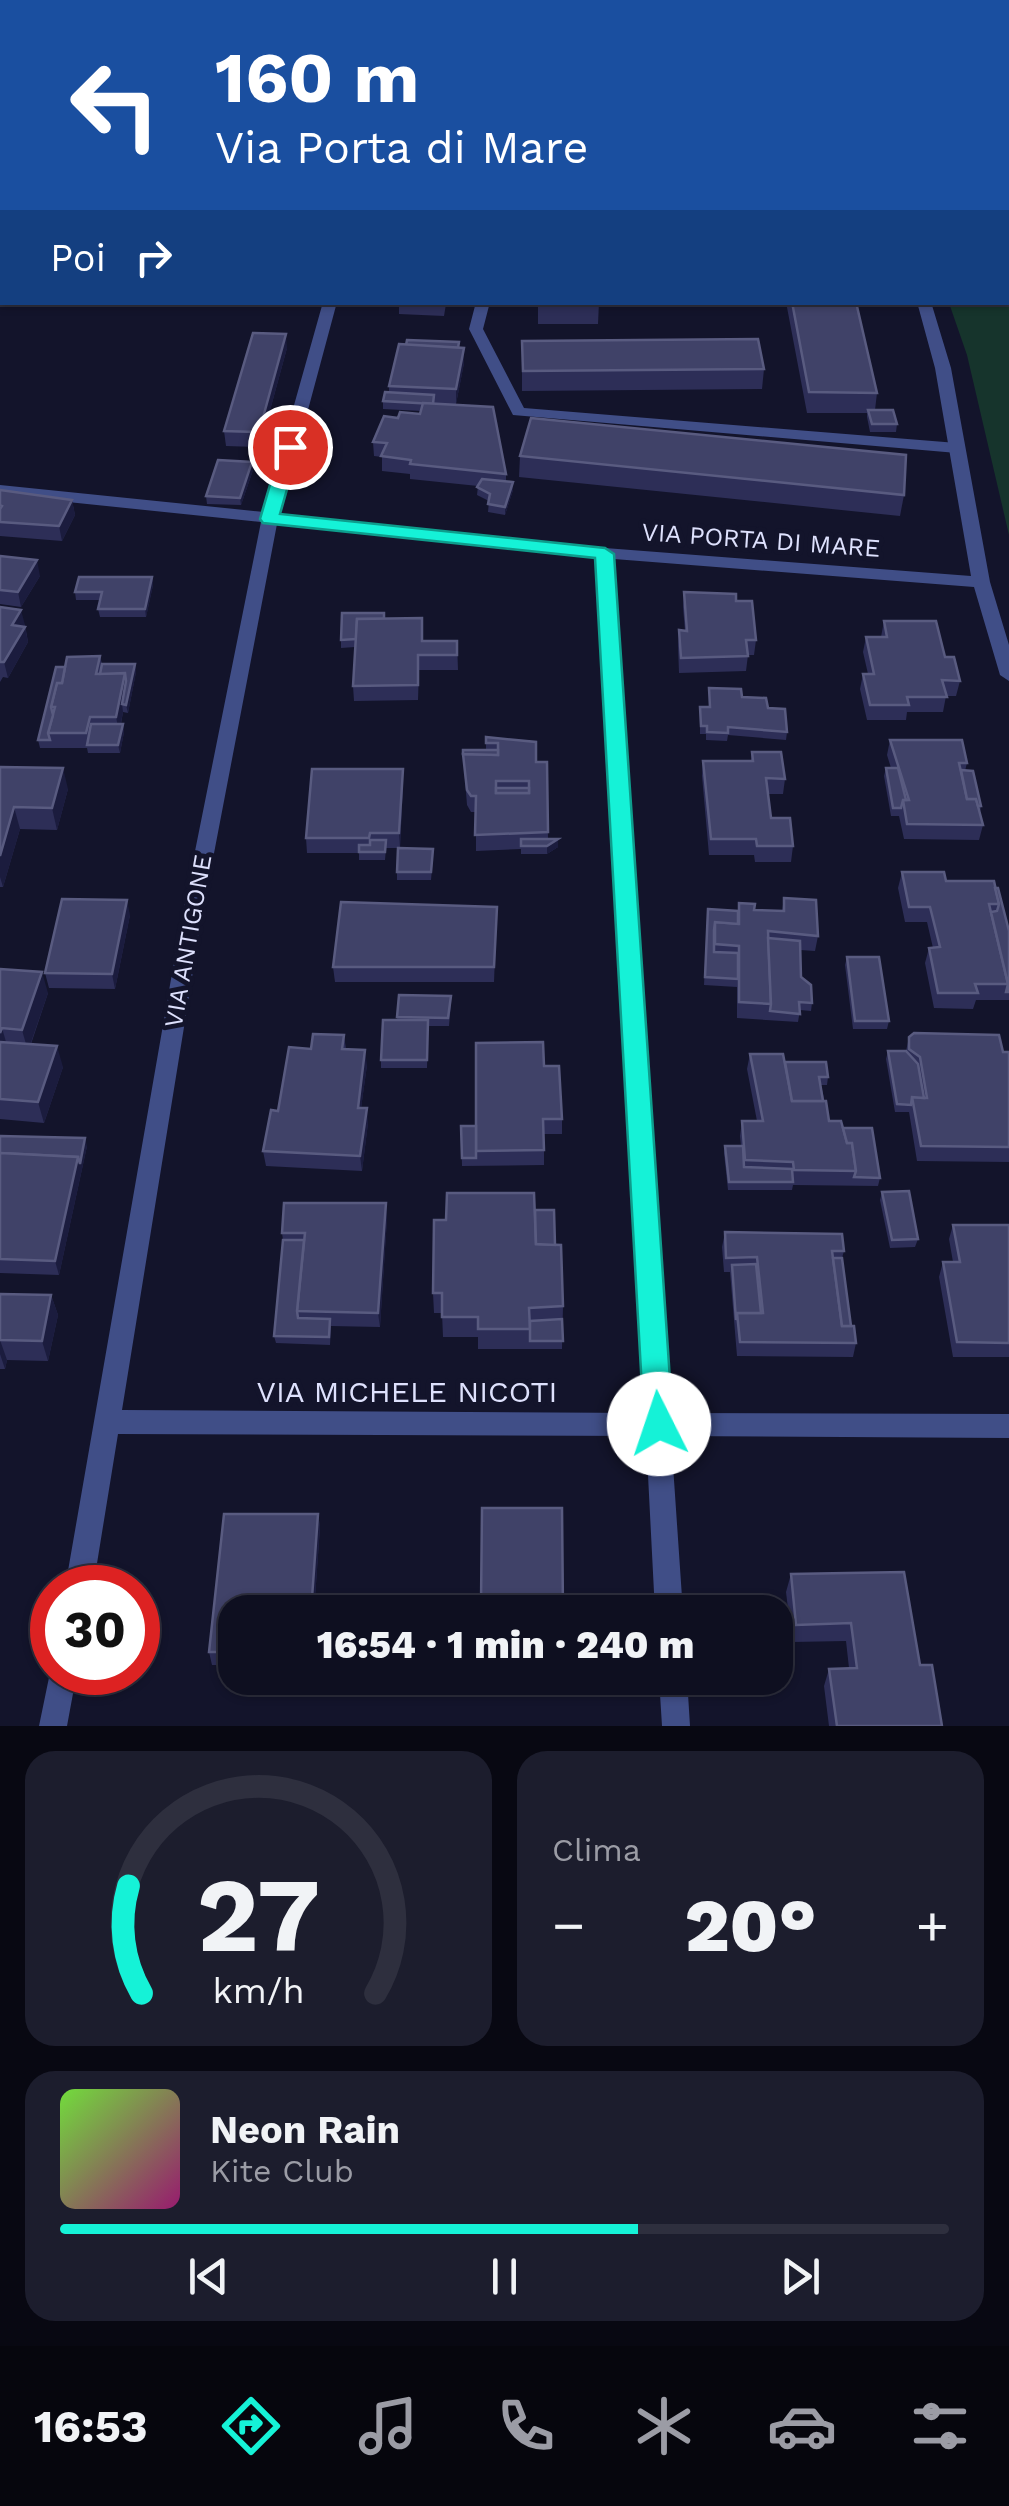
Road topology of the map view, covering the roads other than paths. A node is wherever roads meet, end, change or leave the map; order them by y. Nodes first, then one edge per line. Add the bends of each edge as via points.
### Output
1 (329, 305) edge
2 (482, 305) edge
3 (925, 305) edge
4 (957, 448) junction
5 (0, 490) edge
6 (270, 519) junction
7 (605, 554) junction
8 (980, 582) junction
9 (1009, 675) edge
10 (106, 1422) junction
11 (659, 1424) junction
12 (1009, 1426) edge
13 (84, 1565) edge
14 (669, 1595) edge
15 (59, 1695) edge
16 (674, 1695) edge
17 (53, 1726) edge
18 (676, 1726) edge

1 - 6 street, VIA ANTIGONE
2 - 4 street via 476,329 518,412
3 - 4 street
4 - 8 street
5 - 6 street, VIA PORTA DI MARE
6 - 7 street, VIA PORTA DI MARE
6 - 10 street, VIA ANTIGONE via 192,916
7 - 8 street, VIA PORTA DI MARE
7 - 11 street
8 - 9 street
10 - 11 street, VIA MICHELE NICOTI
10 - 13 street, VIA ANTIGONE
11 - 12 street, VIA MICHELE NICOTI
11 - 14 street
15 - 17 street
16 - 18 street

